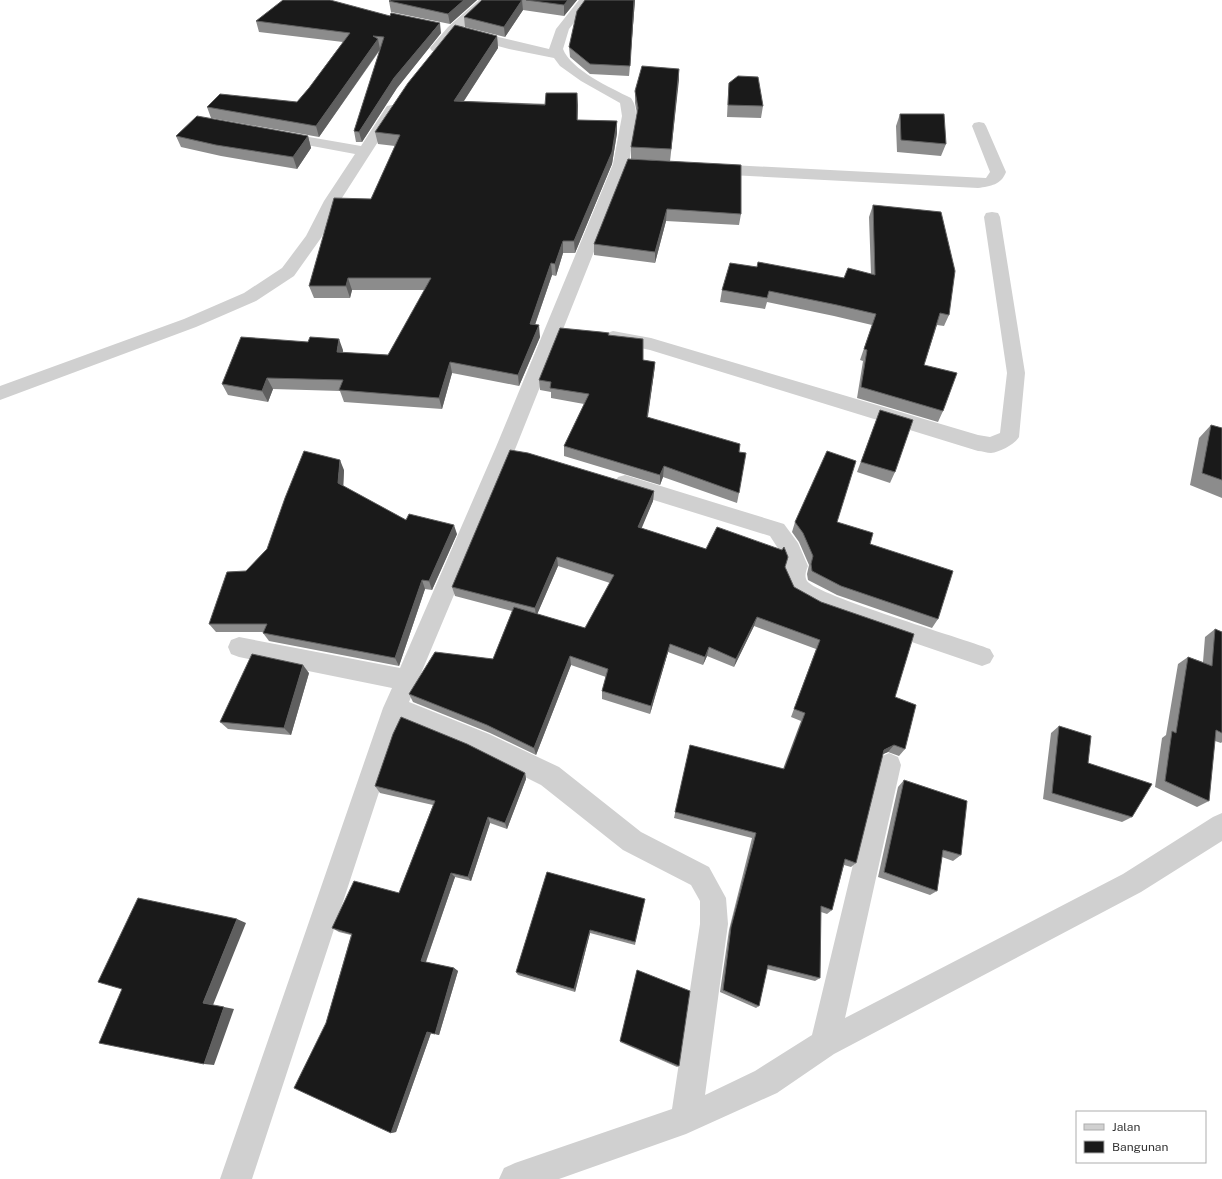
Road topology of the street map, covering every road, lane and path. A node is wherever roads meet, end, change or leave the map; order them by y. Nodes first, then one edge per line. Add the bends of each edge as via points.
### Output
1 (486, 0) edge
2 (586, 0) edge
3 (437, 27) edge
4 (453, 30) junction
5 (558, 55) junction
6 (430, 56) edge
7 (399, 98) edge
8 (979, 126) dead end
9 (265, 133) edge
10 (366, 151) junction
11 (693, 168) edge
12 (992, 216) dead end
13 (599, 335) edge
14 (0, 393) edge
15 (506, 447) junction
16 (528, 454) edge
17 (604, 477) edge
18 (239, 647) dead end
19 (982, 656) dead end
20 (406, 680) junction
21 (395, 708) junction
22 (889, 765) edge
23 (1222, 826) edge
24 (824, 1044) junction
25 (686, 1119) junction
26 (236, 1179) edge
27 (515, 1179) edge

1 - 4 street
2 - 5 street via 568,20 556,48
3 - 4 street
4 - 5 street
4 - 6 street
5 - 15 street via 567,65 626,101 629,108 629,165 562,328
7 - 10 street
8 - 11 street via 998,172 992,181 978,183
9 - 10 street
10 - 14 street via 332,201 313,238 288,272 250,297 190,323
12 - 13 street via 1016,373 1009,437 991,445 651,344
15 - 16 street
15 - 20 street
17 - 19 street via 777,530 790,549 797,566 794,576 799,588 826,603
18 - 20 street
20 - 21 street
21 - 25 street via 480,742 550,776 632,841 700,876 713,898 714,924
21 - 26 street
22 - 24 street
23 - 24 street via 1132,883
24 - 25 street via 766,1082
25 - 27 street

